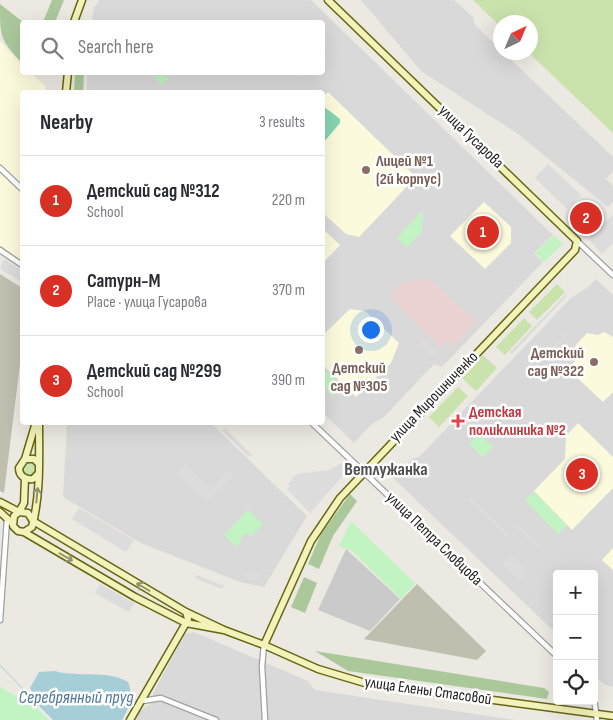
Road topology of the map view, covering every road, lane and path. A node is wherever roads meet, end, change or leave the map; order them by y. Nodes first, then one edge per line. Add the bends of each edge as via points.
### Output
1 (82, 0) edge
2 (328, 0) edge
3 (75, 20) edge
4 (68, 75) edge
5 (66, 90) edge
6 (0, 168) edge
7 (20, 187) edge
8 (577, 240) junction
9 (0, 250) edge
10 (20, 261) edge
11 (613, 275) edge
12 (36, 425) edge
13 (37, 425) edge
14 (314, 425) edge
15 (25, 459) junction
16 (39, 469) junction
17 (363, 472) junction
18 (25, 478) junction
19 (0, 502) edge
20 (0, 512) edge
21 (19, 512) junction
22 (33, 520) junction
23 (10, 521) junction
24 (24, 532) junction
25 (2, 563) edge
26 (186, 612) junction
27 (0, 620) edge
28 (186, 624) junction
29 (224, 630) junction
30 (264, 645) junction
31 (553, 652) edge
32 (142, 701) junction
33 (613, 716) edge
34 (597, 717) edge
35 (130, 720) edge
36 (216, 720) edge
37 (265, 720) edge

1 - 3 street
2 - 8 street, улица Гусарова
4 - 5 street
6 - 7 street
8 - 11 street, улица Гусарова
8 - 17 street, улица Мирошниченко via 575,250
9 - 10 street
12 - 15 street
13 - 16 street
14 - 17 street, улица Петра Словцова
15 - 16 street via 36,460
15 - 18 street via 18,468
16 - 18 street via 36,478
22 -> 16 street
17 - 30 street, улица Мирошниченко via 331,509 311,541
17 - 31 street, улица Петра Словцова
18 - 21 street via 24,503
19 - 21 street
20 - 23 street
21 - 22 street via 28,513
21 - 23 street
22 - 24 street via 30,529
26 -> 22 street, улица Елены Стасовой
23 - 24 street via 15,529
23 - 25 street
24 -> 28 street, улица Елены Стасовой
25 - 27 street
26 - 28 street
26 - 29 street, улица Елены Стасовой
28 - 29 street, улица Елены Стасовой
28 - 32 street
29 - 30 street, улица Елены Стасовой
30 - 34 street, улица Елены Стасовой via 318,669 365,683
30 - 37 street
32 - 35 street
32 - 36 street via 161,698
33 - 34 street

